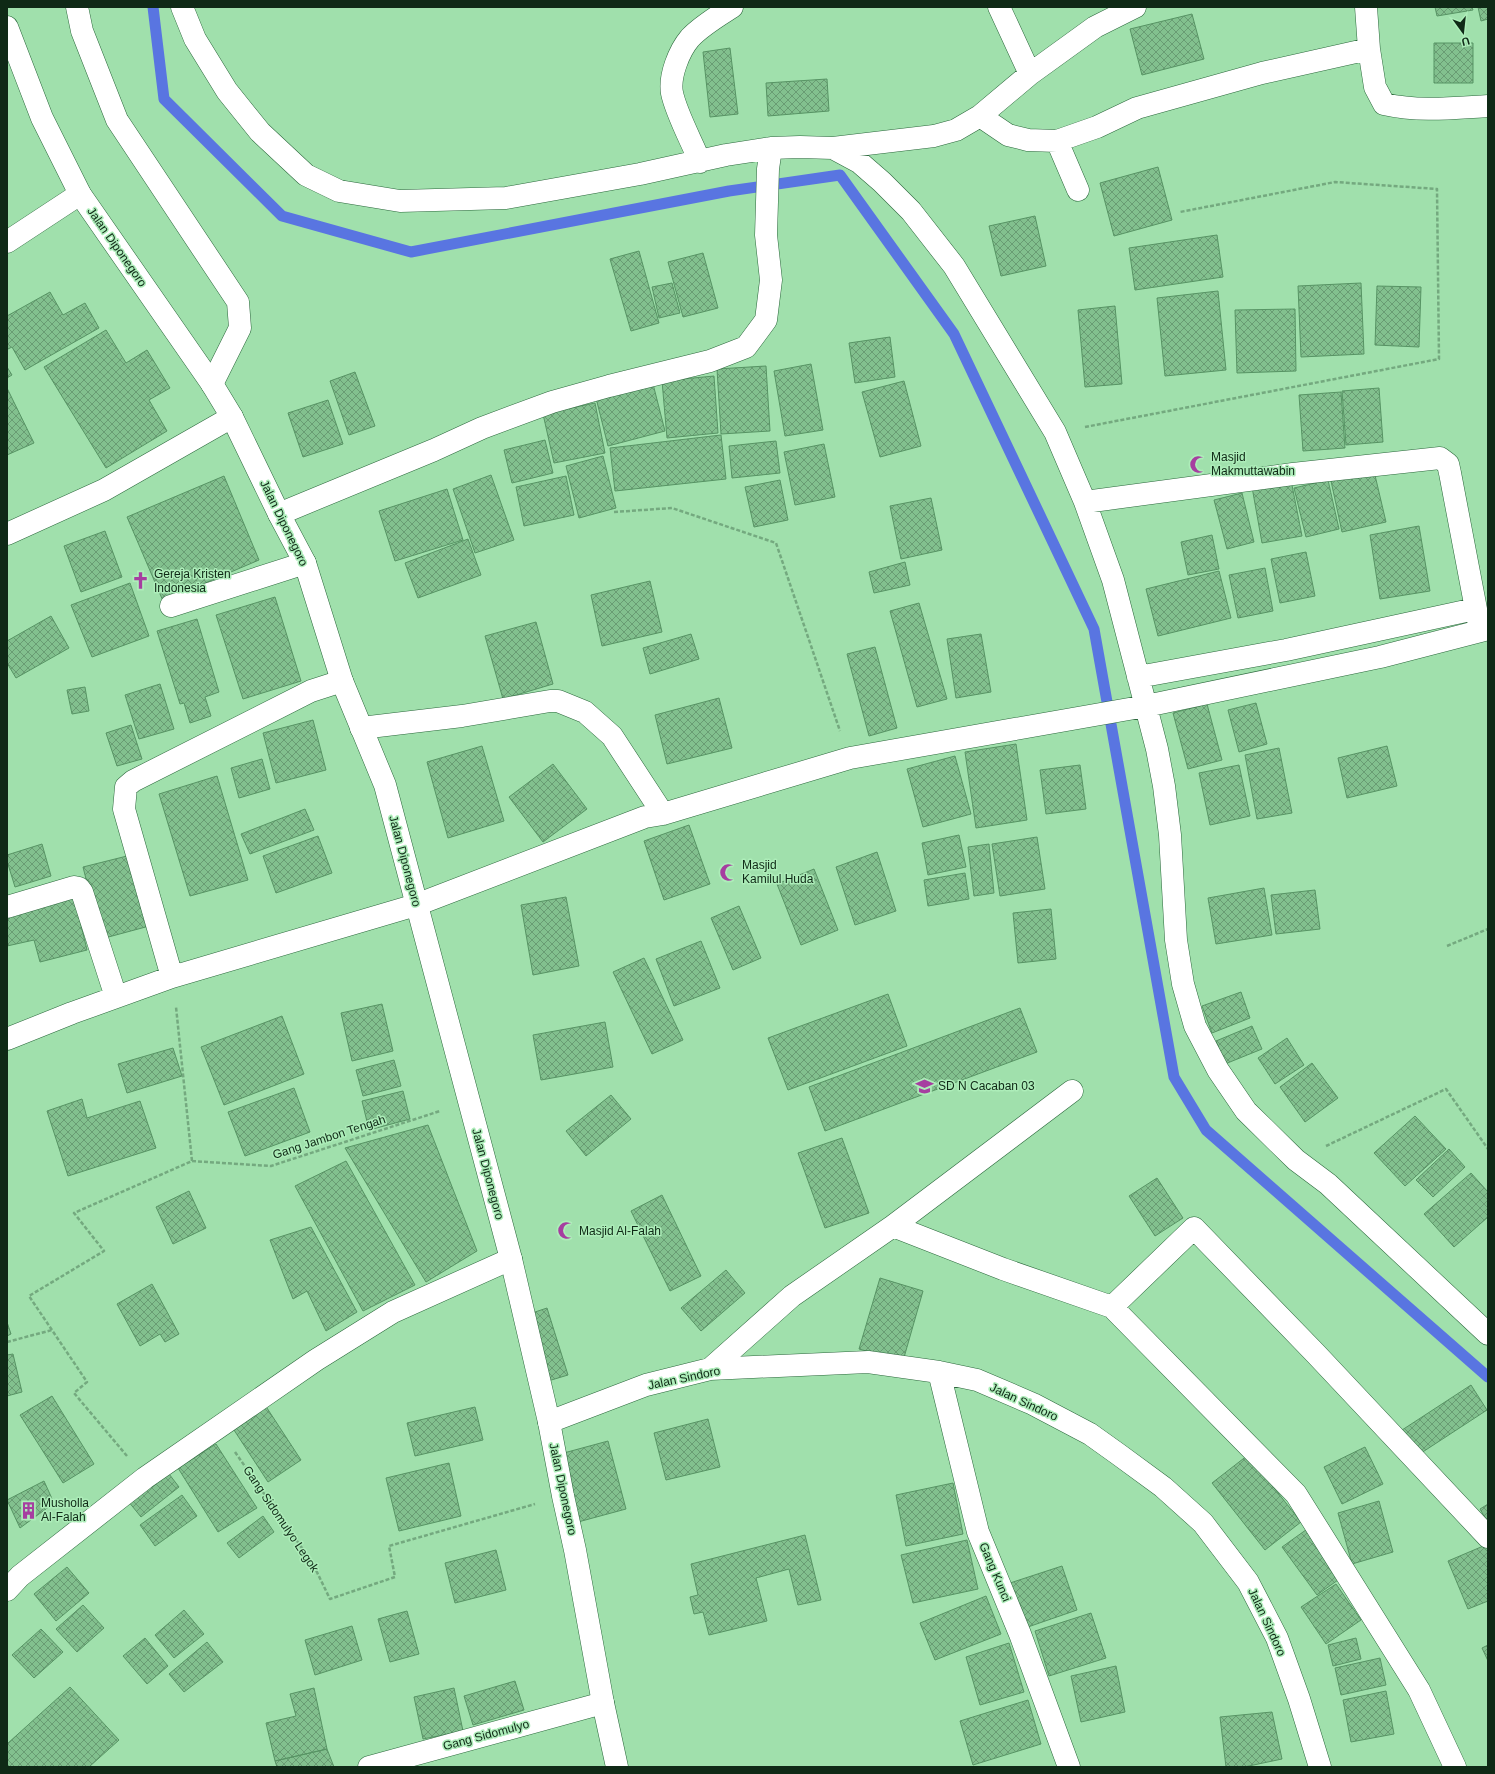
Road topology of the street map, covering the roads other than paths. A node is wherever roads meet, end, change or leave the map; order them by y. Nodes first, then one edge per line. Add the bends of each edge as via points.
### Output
1 (77, 7) edge
2 (182, 7) edge
3 (732, 7) edge
4 (999, 7) edge
5 (1135, 7) edge
6 (1366, 7) edge
7 (7, 26) edge
8 (1369, 49) junction
9 (1030, 74) junction
10 (1488, 106) edge
11 (980, 116) junction
12 (1057, 141) junction
13 (771, 148) junction
14 (833, 148) junction
15 (700, 162) junction
16 (1078, 190) dead end
17 (80, 194) junction
18 (7, 242) edge
19 (212, 384) junction
20 (232, 417) junction
21 (1084, 502) junction
22 (279, 514) junction
23 (7, 534) edge
24 (305, 562) junction
25 (171, 606) dead end
26 (1475, 609) junction
27 (1484, 630) edge
28 (1138, 677) junction
29 (342, 681) junction
30 (1137, 707) junction
31 (361, 728) junction
32 (663, 814) junction
33 (416, 905) junction
34 (7, 907) edge
35 (172, 977) junction
36 (116, 996) junction
37 (7, 1039) edge
38 (1072, 1091) dead end
39 (893, 1226) junction
40 (511, 1259) junction
41 (1112, 1307) junction
42 (1488, 1334) edge
43 (710, 1369) junction
44 (939, 1372) junction
45 (549, 1422) junction
46 (1488, 1537) edge
47 (7, 1590) edge
48 (603, 1704) junction
49 (369, 1767) edge
50 (616, 1767) edge
51 (1069, 1767) edge
52 (1320, 1767) edge
53 (1455, 1767) edge

1 - 19 street via 82,31 118,120 238,302 240,328
2 - 15 street via 195,39 227,92 260,132 306,175 338,192 400,202 506,198
3 - 15 street via 689,39 676,63 672,79 672,93
4 - 9 street
5 - 9 street via 1095,27
6 - 8 street
7 - 17 street, Jalan Diponegoro via 42,118
8 - 10 street via 1374,87 1384,104 1404,109 1426,110
8 - 12 street via 1262,73 1137,108 1097,127
9 - 11 street
11 - 12 street via 1008,135 1028,140
11 - 14 street via 956,130 934,136
12 - 16 street
13 - 14 street
13 - 15 street
13 - 22 street via 766,235 771,280 766,320 746,347 710,361 552,402 482,428
14 - 21 street via 859,162 882,182 911,211 954,266 1055,432
17 - 18 street
17 - 19 street, Jalan Diponegoro
19 - 20 street, Jalan Diponegoro
20 - 22 street, Jalan Diponegoro
20 - 23 street via 104,490
21 - 26 street via 1293,474 1440,458 1448,464
21 - 28 street via 1113,580
22 - 24 street, Jalan Diponegoro
24 - 25 street
24 - 29 street, Jalan Diponegoro
26 - 27 street
26 - 28 street via 1286,650
27 - 30 street via 1380,657
28 - 30 street
29 - 31 street, Jalan Diponegoro
29 - 35 street via 311,691 133,781 126,788 124,809
30 - 32 street via 850,758
30 - 42 street via 1164,786 1170,836 1176,940 1183,984 1195,1026 1218,1070 1246,1111 1296,1160 1328,1184
31 - 32 street via 558,701 585,712 612,736
31 - 33 street, Jalan Diponegoro via 385,784
32 - 33 street via 645,817
33 - 35 street
33 - 40 street, Jalan Diponegoro
34 - 36 street via 74,887 79,888
35 - 36 street
36 - 37 street
38 - 39 street
39 - 41 street via 1003,1269
39 - 43 street via 792,1296
40 - 45 street, Jalan Diponegoro
40 - 47 street via 393,1312 316,1360 145,1478 20,1576
41 - 46 street via 1194,1228
41 - 53 street via 1296,1494 1419,1690
43 - 44 street, Jalan Sindoro via 868,1362
43 - 45 street, Jalan Sindoro via 646,1385
44 - 51 street, Gang Kunci via 978,1532 1020,1634
44 - 52 street, Jalan Sindoro via 977,1380 1033,1404 1090,1434 1163,1487 1203,1523 1248,1582 1277,1638
45 - 48 street, Jalan Diponegoro
48 - 49 street, Gang Sidomulyo
48 - 50 street, Jalan Diponegoro

